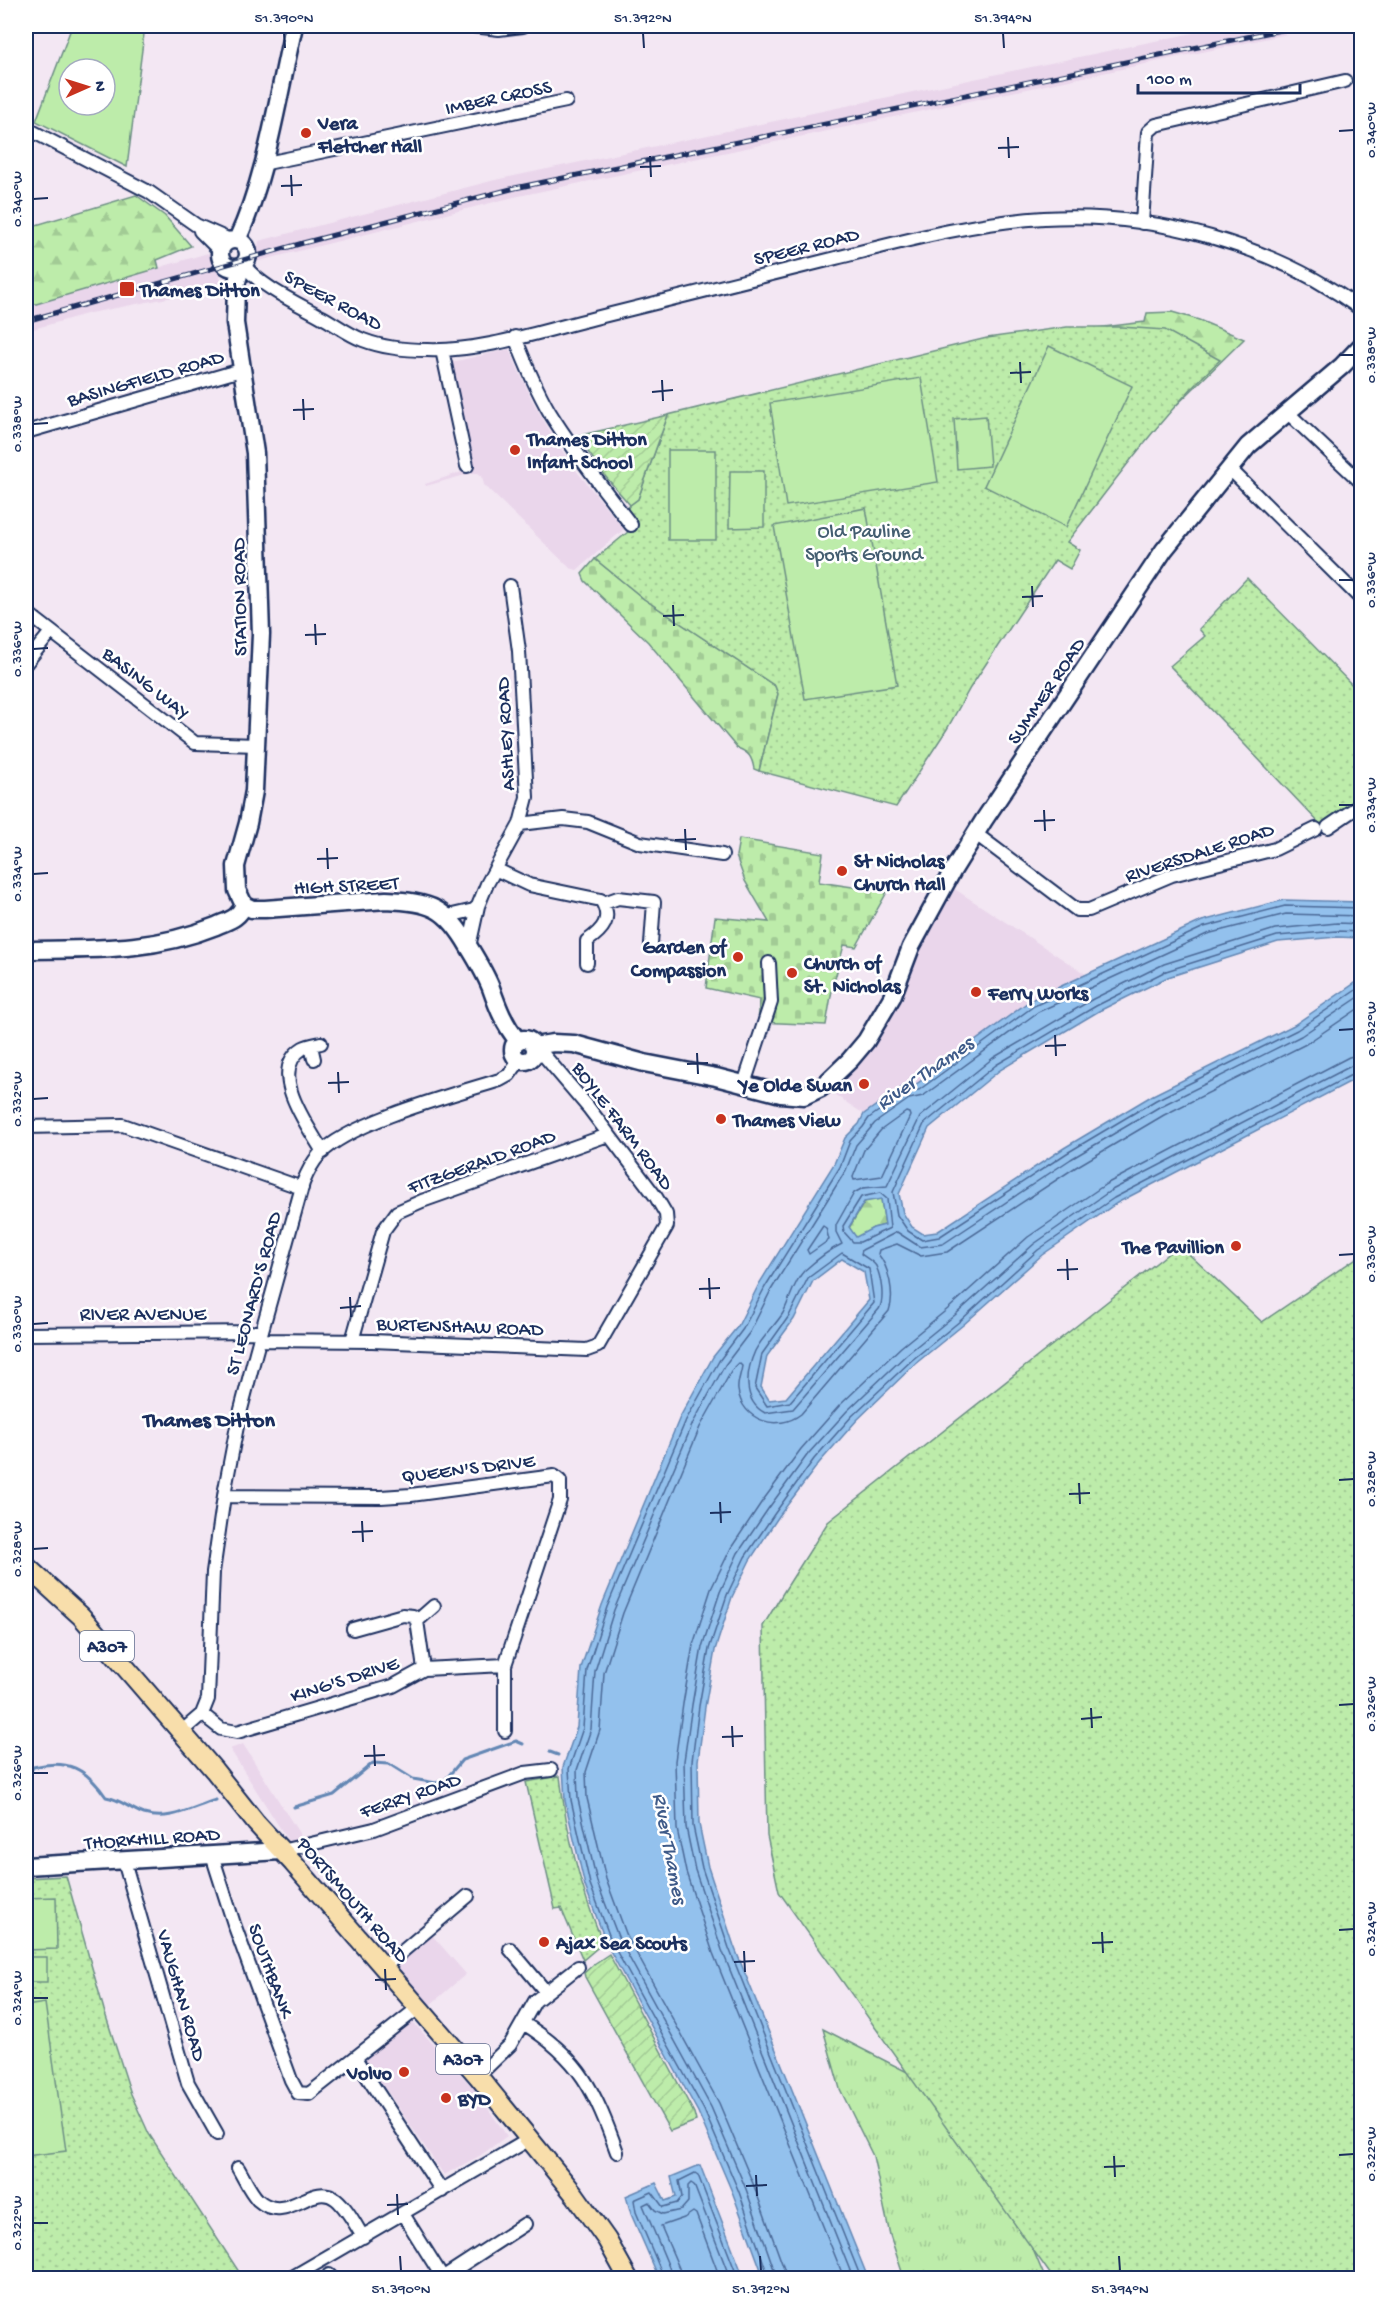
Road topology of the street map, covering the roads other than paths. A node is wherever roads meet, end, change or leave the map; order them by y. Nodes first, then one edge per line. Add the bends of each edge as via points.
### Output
1 (294, 26) edge
2 (473, 26) edge
3 (523, 26) edge
4 (1346, 81) dead end
5 (566, 101) dead end
6 (26, 128) edge
7 (262, 165) junction
8 (1142, 223) junction
9 (229, 244) junction
10 (238, 267) junction
11 (263, 283) junction
12 (236, 285) junction
13 (1362, 310) edge
14 (515, 338) junction
15 (1362, 345) edge
16 (442, 350) junction
17 (242, 370) junction
18 (1288, 413) junction
19 (26, 432) edge
20 (462, 459) dead end
21 (1229, 468) junction
22 (1362, 483) edge
23 (631, 525) dead end
24 (510, 586) dead end
25 (1362, 600) edge
26 (26, 612) edge
27 (51, 632) junction
28 (26, 663) edge
29 (257, 745) junction
30 (1362, 804) edge
31 (520, 824) junction
32 (976, 834) junction
33 (722, 855) dead end
34 (495, 869) junction
35 (603, 903) junction
36 (244, 905) junction
37 (478, 906) junction
38 (448, 916) junction
39 (651, 944) dead end
40 (469, 947) junction
41 (26, 950) edge
42 (587, 963) dead end
43 (769, 963) dead end
44 (527, 1049) junction
45 (314, 1059) dead end
46 (744, 1084) junction
47 (26, 1127) edge
48 (608, 1135) junction
49 (323, 1152) junction
50 (302, 1188) junction
51 (26, 1334) edge
52 (260, 1336) junction
53 (352, 1341) junction
54 (587, 1350) joint
55 (224, 1496) junction
56 (26, 1566) edge
57 (434, 1606) dead end
58 (417, 1621) junction
59 (353, 1629) dead end
60 (505, 1665) junction
61 (424, 1669) junction
62 (202, 1714) junction
63 (505, 1731) dead end
64 (181, 1732) junction
65 (551, 1770) dead end
66 (282, 1851) junction
67 (212, 1854) junction
68 (124, 1861) junction
69 (26, 1866) edge
70 (468, 1896) dead end
71 (510, 1948) dead end
72 (384, 1967) junction
73 (578, 1967) dead end
74 (546, 1992) junction
75 (418, 2008) junction
76 (524, 2023) junction
77 (355, 2058) junction
78 (477, 2076) junction
79 (217, 2134) dead end
80 (530, 2139) junction
81 (617, 2152) dead end
82 (238, 2168) dead end
83 (442, 2191) junction
84 (403, 2214) junction
85 (525, 2224) dead end
86 (363, 2237) junction
87 (291, 2278) edge
88 (443, 2278) edge
89 (628, 2278) edge

1 - 7 street
2 - 3 street
4 - 8 street via 1156,124 1148,132
5 - 7 street, IMBER CROSS
6 - 9 street via 149,192
7 - 9 street via 248,216
8 - 13 street, SPEER ROAD via 1224,240 1310,278
8 - 14 street, SPEER ROAD via 1041,218 959,230
9 - 10 street via 221,260
9 - 10 street via 246,245 249,252 248,260
10 - 11 street, SPEER ROAD
10 - 12 street, STATION ROAD
11 - 12 street, SPEER ROAD
11 - 16 street, SPEER ROAD via 361,339 391,348
12 - 17 street, STATION ROAD via 235,323
14 - 16 street, SPEER ROAD
14 - 23 street via 550,413
15 - 18 street, SUMMER ROAD
16 - 20 street
17 - 19 street, BASINGFIELD ROAD
17 - 29 street, STATION ROAD via 257,482 261,634
18 - 21 street, SUMMER ROAD via 1248,446
18 - 22 street
21 - 25 street
21 - 32 street, SUMMER ROAD via 1164,550
24 - 31 street, ASHLEY ROAD via 519,651 526,773 527,797
26 - 27 street, BASING WAY
27 - 28 street
27 - 29 street, BASING WAY via 195,743
29 - 36 street, STATION ROAD via 251,808 236,867 237,890
30 - 32 street, RIVERSDALE ROAD via 1275,849 1172,875 1089,910 1077,910
31 - 33 street via 563,819 588,822 640,843
31 - 34 street, ASHLEY ROAD
32 - 46 street, SUMMER ROAD via 911,947 899,981 874,1027 850,1060 813,1093 787,1095
34 - 35 street via 529,885 592,896
34 - 37 street, ASHLEY ROAD
35 - 39 street via 618,898 654,902
35 - 42 street via 605,925 587,940
36 - 38 street, HIGH STREET via 265,909 406,901
36 - 41 street via 230,921 158,944 124,949
37 - 38 street
37 - 40 street, ASHLEY ROAD
38 - 40 street
40 - 44 street via 507,1028
43 - 46 street via 771,1002
44 - 46 street via 553,1043 573,1044
44 - 48 street, BOYLE FARM ROAD via 547,1058
44 - 49 street, ST LEONARD'S ROAD via 509,1075 500,1080 358,1129
45 - 49 street via 316,1044 293,1057 288,1065 288,1079 291,1094
47 - 50 street via 134,1127
48 - 53 street, FITZGERALD ROAD via 397,1212 383,1231
48 - 54 street, BOYLE FARM ROAD via 656,1197 667,1222 601,1341
49 - 50 street, ST LEONARD'S ROAD via 309,1169
50 - 52 street, ST LEONARD'S ROAD
51 - 52 street, RIVER AVENUE
52 - 53 street, BURTENSHAW ROAD
52 - 55 street, ST LEONARD'S ROAD
53 - 54 street, BURTENSHAW ROAD
55 - 60 street, QUEEN'S DRIVE via 391,1496 554,1476 560,1481 560,1500
55 - 62 street, ST LEONARD'S ROAD via 210,1608 208,1699
56 - 64 main road, PORTSMOUTH ROAD / A307 via 81,1616
57 - 58 street
58 - 59 street via 413,1616 403,1615
58 - 61 street
60 - 61 street, KING'S DRIVE
60 - 63 street
61 - 62 street, KING'S DRIVE via 393,1686 237,1732 221,1729
62 - 64 street
64 - 66 main road, PORTSMOUTH ROAD / A307
65 - 66 street, FERRY ROAD via 525,1773 374,1829
66 - 67 street, THORKHILL ROAD
66 - 72 main road, PORTSMOUTH ROAD / A307
67 - 68 street, THORKHILL ROAD
67 - 77 street, SOUTHBANK via 296,2091 309,2094
68 - 69 street, THORKHILL ROAD
68 - 79 street, VAUGHAN ROAD via 188,2083
70 - 72 street
71 - 74 street
72 - 75 main road, PORTSMOUTH ROAD / A307
73 - 74 street
74 - 76 street via 535,2001
75 - 77 street
75 - 78 main road, PORTSMOUTH ROAD / A307
76 - 78 street via 510,2045
76 - 81 street via 549,2039 586,2081 600,2104
77 - 83 street
78 - 80 main road, PORTSMOUTH ROAD / A307
80 - 83 street
80 - 89 main road, PORTSMOUTH ROAD / A307 via 607,2240
82 - 86 street via 257,2199 269,2206 283,2209 323,2194 335,2198
83 - 84 street
84 - 86 street
84 - 88 street
85 - 88 street
86 - 87 street

